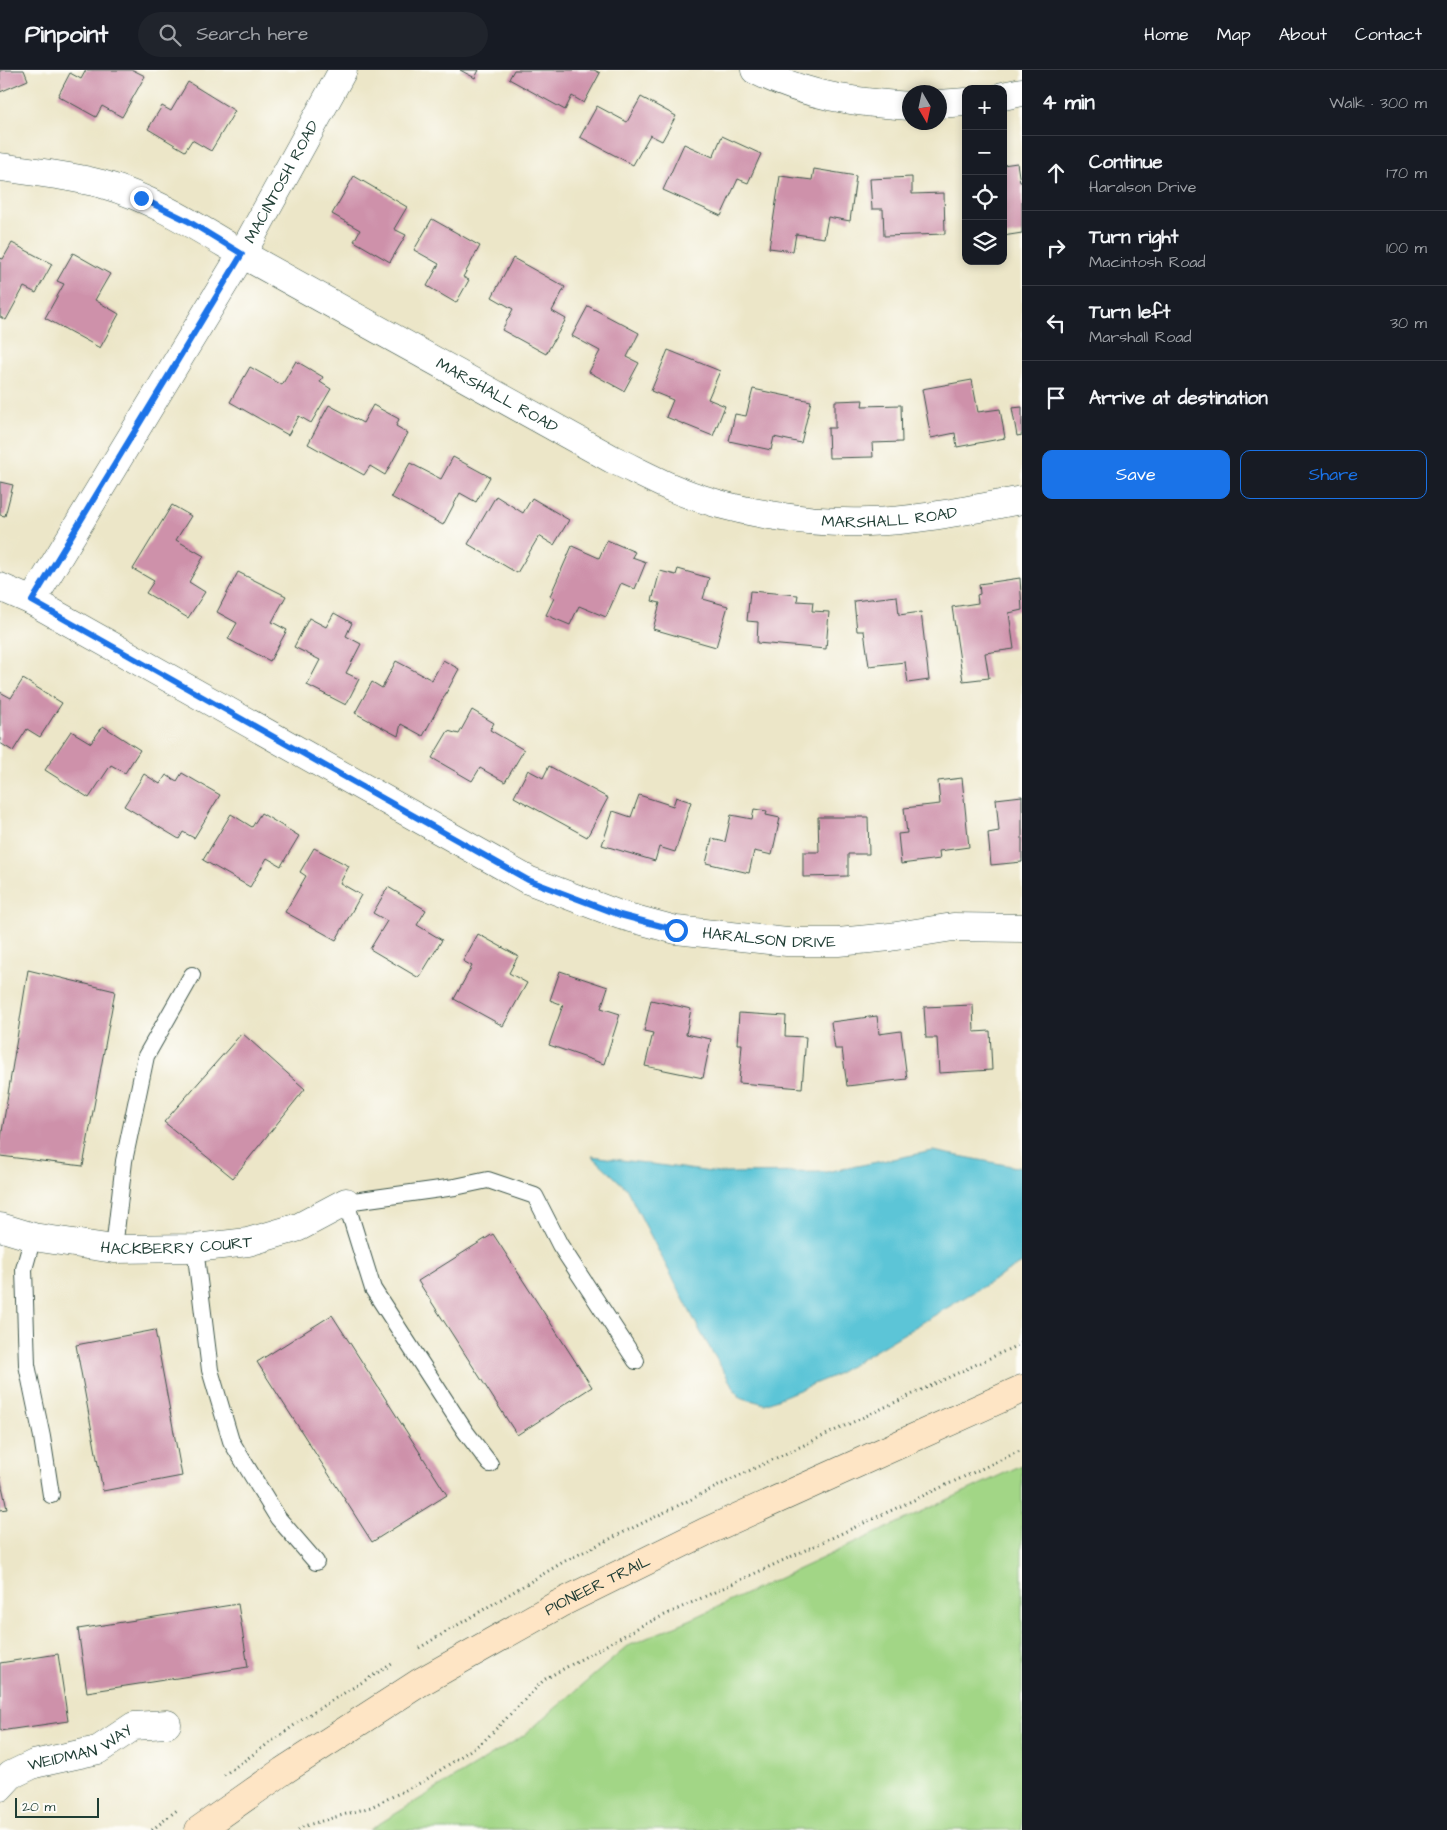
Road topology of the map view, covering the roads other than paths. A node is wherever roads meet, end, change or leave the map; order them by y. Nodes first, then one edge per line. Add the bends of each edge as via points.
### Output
1 (343, 70) edge
2 (755, 70) edge
3 (1022, 92) edge
4 (1007, 95) edge
5 (962, 102) edge
6 (947, 103) edge
7 (902, 105) edge
8 (0, 167) edge
9 (242, 254) junction
10 (1022, 500) edge
11 (0, 587) edge
12 (32, 601) junction
13 (1022, 928) edge
14 (192, 976) dead end
15 (346, 1202) junction
16 (0, 1227) edge
17 (33, 1237) junction
18 (195, 1248) junction
19 (114, 1249) junction
20 (636, 1361) dead end
21 (1022, 1389) edge
22 (490, 1464) dead end
23 (51, 1495) dead end
24 (316, 1562) dead end
25 (167, 1724) dead end
26 (0, 1787) edge
27 (199, 1830) edge

1 - 9 street, MACINTOSH ROAD
2 - 7 street via 817,94
3 - 4 street
5 - 6 street
8 - 9 street, MARSHALL ROAD via 48,172 103,184 188,221
9 - 10 street, MARSHALL ROAD via 612,459 672,488 734,508 802,520 868,522 933,516
9 - 12 street, MACINTOSH ROAD
11 - 12 street, HARALSON DRIVE
12 - 13 street, HARALSON DRIVE via 528,880 620,915 676,930 787,942 838,942 952,927
14 - 19 lane via 146,1056 124,1161
15 - 18 street, HACKBERRY COURT via 299,1227 248,1242
15 - 20 lane via 488,1180 535,1196 560,1245
15 - 22 lane via 373,1289
16 - 17 street, HACKBERRY COURT
17 - 19 street, HACKBERRY COURT
17 - 23 lane via 24,1269 27,1365
18 - 19 street, HACKBERRY COURT
18 - 24 lane via 210,1370 231,1441 278,1518
21 - 27 main road, PIONEER TRAIL via 705,1532 559,1604 419,1683 283,1770
25 - 26 street, WEIDMAN WAY via 134,1726 98,1750 34,1764 11,1775

